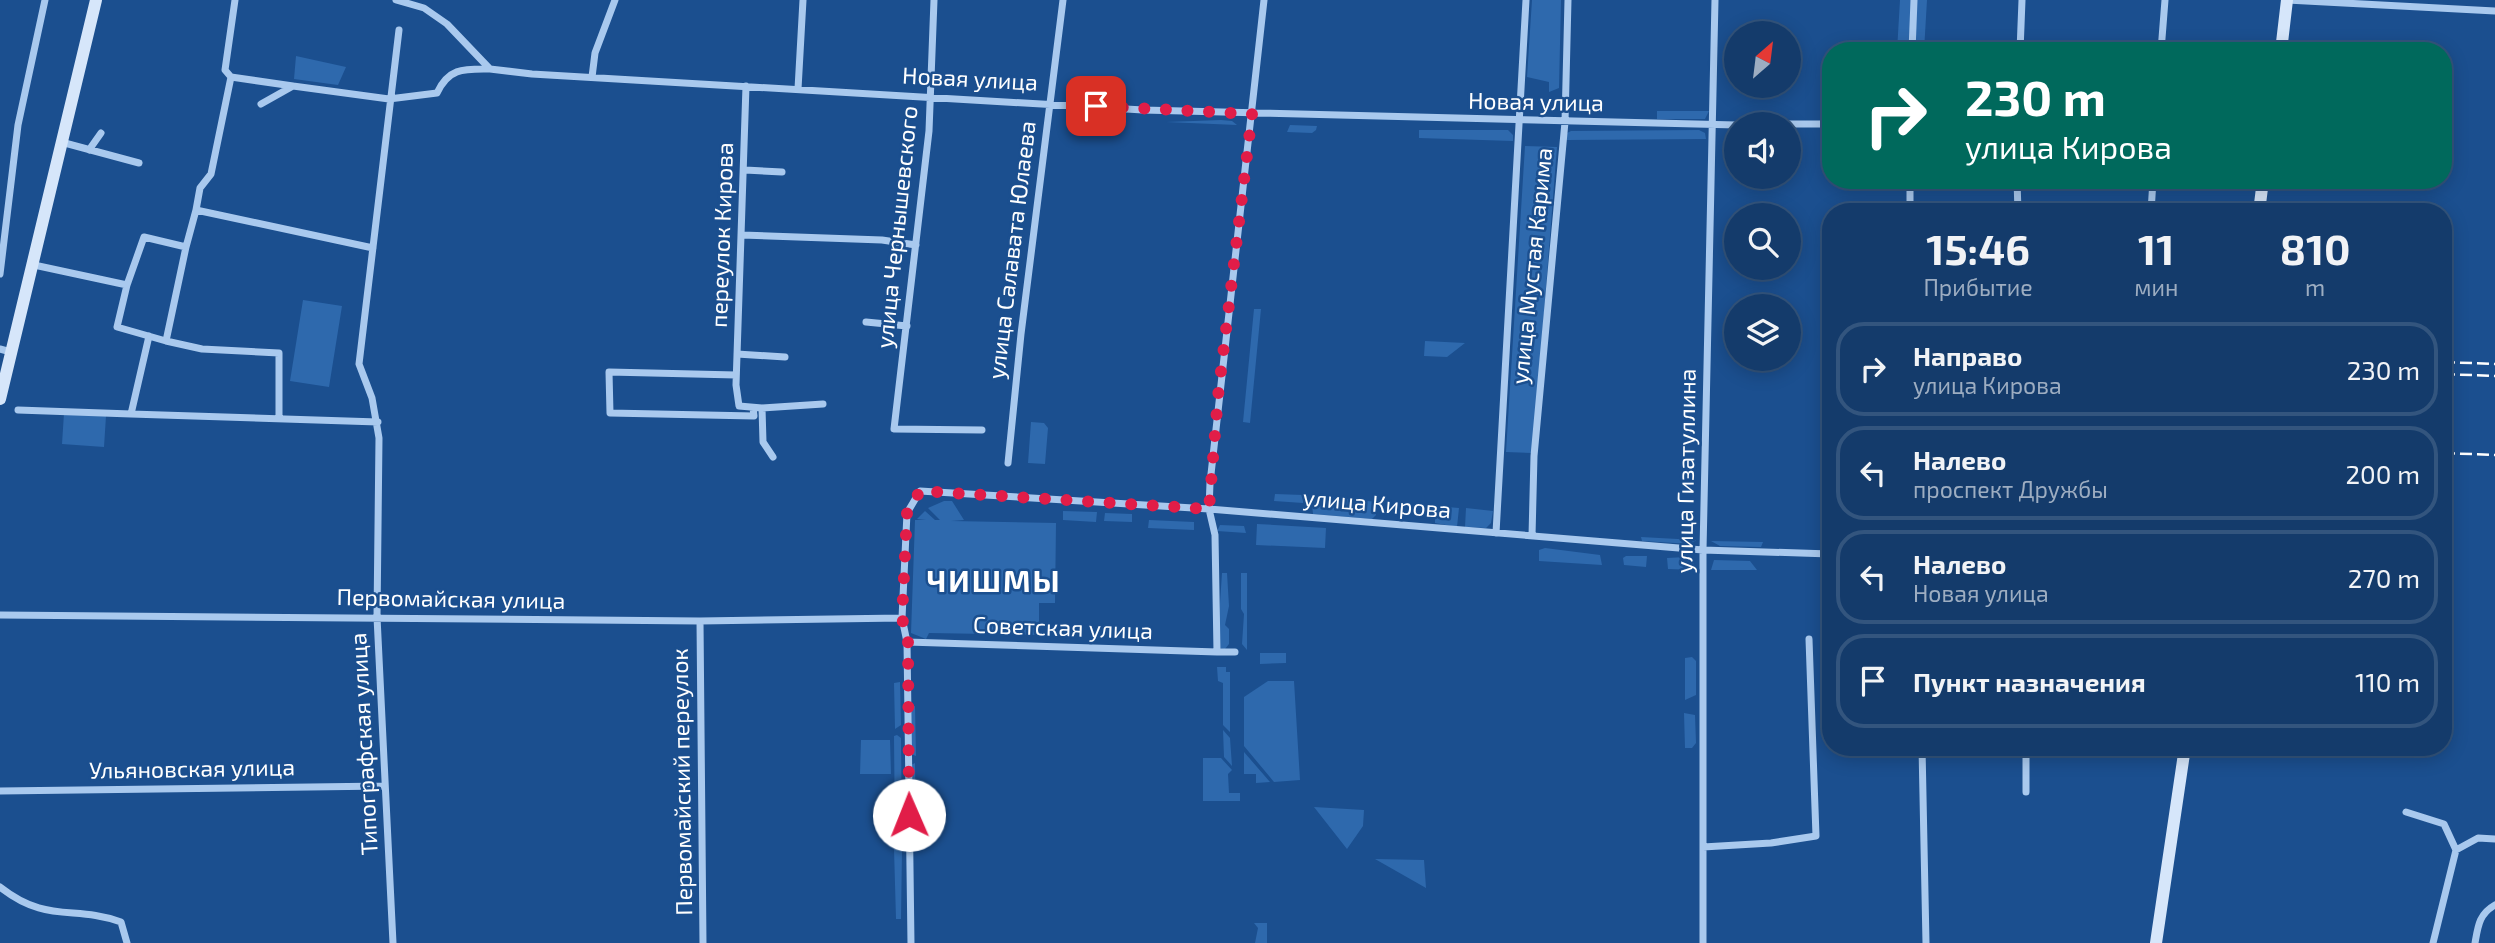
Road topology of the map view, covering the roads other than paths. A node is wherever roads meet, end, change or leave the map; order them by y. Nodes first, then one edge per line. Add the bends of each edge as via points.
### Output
1 (45, 0) edge
2 (96, 0) edge
3 (235, 0) edge
4 (396, 0) edge
5 (615, 0) edge
6 (803, 0) edge
7 (934, 0) edge
8 (1063, 0) edge
9 (1264, 0) edge
10 (1526, 0) edge
11 (1568, 0) edge
12 (1715, 0) edge
13 (1914, 0) edge
14 (2022, 0) edge
15 (2165, 0) edge
16 (2287, 0) edge
17 (2495, 11) edge
18 (399, 30) dead end
19 (1912, 42) edge
20 (2020, 42) edge
21 (2162, 42) edge
22 (2282, 42) edge
23 (490, 69) junction
24 (231, 77) junction
25 (592, 77) junction
26 (293, 86) junction
27 (746, 86) junction
28 (798, 89) junction
29 (930, 96) junction
30 (389, 99) junction
31 (1050, 102) junction
32 (261, 104) dead end
33 (1252, 114) junction
34 (1519, 121) junction
35 (1565, 122) junction
36 (1801, 124) edge
37 (1822, 124) edge
38 (1713, 125) junction
39 (1724, 125) edge
40 (101, 133) dead end
41 (60, 142) junction
42 (89, 150) junction
43 (139, 163) dead end
44 (745, 170) junction
45 (782, 172) dead end
46 (196, 210) junction
47 (741, 235) junction
48 (916, 245) junction
49 (186, 247) junction
50 (373, 248) junction
51 (34, 265) junction
52 (0, 274) edge
53 (127, 285) junction
54 (866, 322) dead end
55 (907, 326) junction
56 (149, 336) junction
57 (166, 341) junction
58 (6, 351) edge
59 (737, 354) junction
60 (785, 357) dead end
61 (736, 375) junction
62 (0, 399) edge
63 (823, 404) dead end
64 (753, 408) junction
65 (762, 408) junction
66 (18, 410) dead end
67 (131, 414) junction
68 (279, 419) junction
69 (378, 422) junction
70 (982, 430) dead end
71 (773, 457) dead end
72 (1008, 463) dead end
73 (1209, 509) junction
74 (1496, 533) junction
75 (1532, 536) junction
76 (1703, 550) junction
77 (1822, 554) edge
78 (0, 615) edge
79 (377, 617) junction
80 (902, 618) junction
81 (700, 621) junction
82 (1809, 639) dead end
83 (908, 642) junction
84 (1217, 652) junction
85 (1235, 652) dead end
86 (1922, 756) edge
87 (2026, 756) edge
88 (2184, 756) edge
89 (385, 786) junction
90 (0, 791) edge
91 (2026, 792) dead end
92 (2406, 812) dead end
93 (2495, 839) edge
94 (1703, 847) junction
95 (2456, 850) junction
96 (0, 887) edge
97 (2495, 905) edge
98 (127, 943) edge
99 (393, 943) edge
100 (703, 943) edge
101 (911, 943) edge
102 (1703, 943) edge
103 (1926, 943) edge
104 (2156, 943) edge
105 (2433, 943) edge
106 (2475, 943) edge

1 - 52 street via 18,125
2 - 41 street
3 - 24 street via 225,70
4 - 23 street via 424,8 447,24
5 - 25 street via 595,53
6 - 28 street
7 - 29 street, улица Чернышевского
8 - 31 street, улица Салавата Юлаева
9 - 33 street
10 - 34 street, улица Мустая Карима
11 - 35 street, улица Мустая Карима
12 - 38 street, улица Гизатуллина
13 - 19 street
14 - 20 street
15 - 21 street
16 - 17 street
16 - 22 street
18 - 30 street, Типографская улица
23 - 25 street, Новая улица
23 - 30 street, Новая улица via 461,69 428,97
24 - 26 street, Новая улица
24 - 46 street via 211,174 200,188
25 - 27 street, Новая улица
26 - 30 street, Новая улица
26 - 32 street
27 - 28 street, Новая улица
27 - 44 street, переулок Кирова
28 - 29 street, Новая улица
29 - 31 street, Новая улица
29 - 48 street, улица Чернышевского
30 - 50 street, Типографская улица
31 - 33 street, Новая улица
31 - 72 street, улица Салавата Юлаева
33 - 34 street, Новая улица
33 - 73 street
34 - 35 street, Новая улица
34 - 74 street, улица Мустая Карима
35 - 38 street, Новая улица
35 - 75 street, улица Мустая Карима via 1535,442
36 - 37 street
38 - 39 street, Новая улица
38 - 76 street, улица Гизатуллина
40 - 42 street
41 - 42 street
41 - 51 street
42 - 43 street
44 - 45 street
44 - 47 street, переулок Кирова
46 - 49 street
46 - 50 street
47 - 48 street
47 - 59 street, переулок Кирова
48 - 55 street, улица Чернышевского
49 - 53 street via 145,237
49 - 57 street
50 - 69 street, Типографская улица via 359,364
51 - 53 street
51 - 58 street
53 - 56 street via 117,327
54 - 55 street
55 - 70 street, улица Чернышевского via 894,429
56 - 57 street
56 - 67 street
57 - 68 street via 202,349 279,353
58 - 62 street
59 - 60 street
59 - 61 street, переулок Кирова
61 - 64 street, переулок Кирова via 739,406
61 - 64 street via 609,372 610,412 754,416
63 - 65 street
64 - 65 street
65 - 71 street via 763,442
66 - 67 street
67 - 68 street
68 - 69 street
69 - 79 street, Типографская улица
73 - 74 street, улица Кирова
73 - 80 street, улица Кирова via 920,491 907,513
73 - 84 street via 1215,535
74 - 75 street, улица Кирова
75 - 76 street, улица Кирова
76 - 77 street, улица Кирова
76 - 94 street, улица Гизатуллина
78 - 79 street, Первомайская улица
79 - 81 street, Первомайская улица
79 - 89 street, Типографская улица
80 - 81 street, Первомайская улица
80 - 83 street
81 - 100 street, Первомайский переулок
82 - 94 street via 1816,836
83 - 84 street, Советская улица
83 - 101 street
84 - 85 street, Советская улица
86 - 103 street
87 - 91 street
88 - 104 street
89 - 90 street, Ульяновская улица
89 - 99 street, Типографская улица
92 - 95 street via 2444,824
93 - 95 street via 2478,838
94 - 102 street, улица Гизатуллина
95 - 105 street
96 - 98 street via 20,902 53,913 121,922
97 - 106 street via 2479,920

